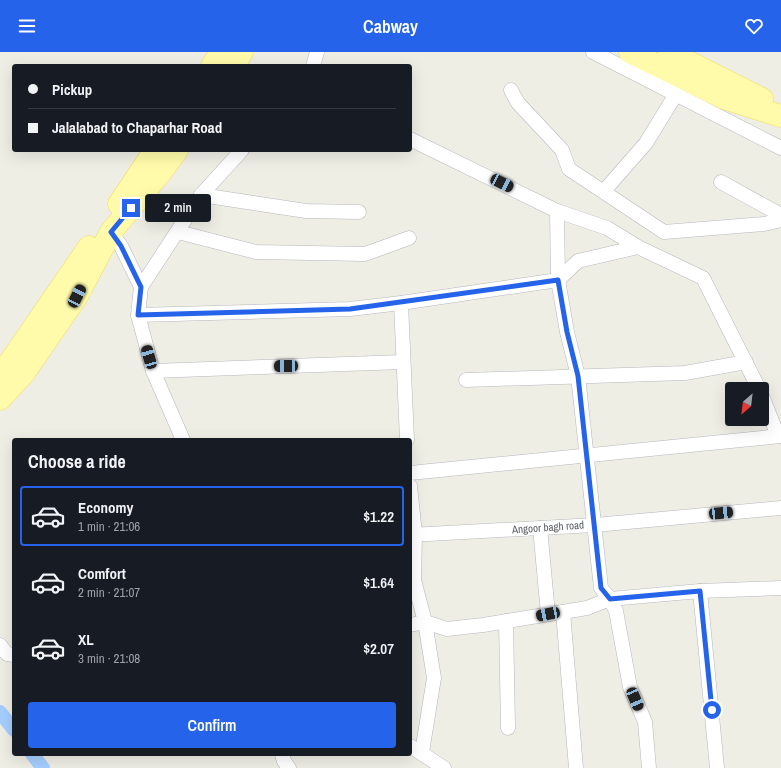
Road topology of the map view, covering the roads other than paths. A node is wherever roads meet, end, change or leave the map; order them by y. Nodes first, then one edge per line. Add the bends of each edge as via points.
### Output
1 (221, 52) edge
2 (242, 52) edge
3 (317, 52) edge
4 (593, 52) edge
5 (630, 52) edge
6 (669, 52) edge
7 (213, 64) edge
8 (234, 64) edge
9 (314, 64) edge
10 (511, 90) dead end
11 (676, 94) junction
12 (781, 108) edge
13 (781, 116) edge
14 (412, 140) edge
15 (781, 148) edge
16 (154, 152) edge
17 (175, 152) edge
18 (240, 152) edge
19 (721, 182) dead end
20 (604, 191) junction
21 (202, 195) junction
22 (557, 211) junction
23 (360, 212) dead end
24 (781, 215) edge
25 (781, 220) edge
26 (111, 232) junction
27 (178, 232) junction
28 (409, 238) dead end
29 (638, 247) junction
30 (558, 280) junction
31 (141, 287) junction
32 (401, 303) junction
33 (138, 315) junction
34 (403, 362) junction
35 (746, 362) junction
36 (153, 371) junction
37 (0, 373) edge
38 (578, 376) junction
39 (466, 380) dead end
40 (756, 382) edge
41 (0, 399) edge
42 (769, 412) edge
43 (780, 436) edge
44 (182, 438) edge
45 (407, 438) edge
46 (588, 456) junction
47 (412, 473) edge
48 (781, 508) edge
49 (412, 519) edge
50 (595, 525) junction
51 (540, 528) junction
52 (413, 535) edge
53 (781, 588) edge
54 (700, 591) junction
55 (610, 599) junction
56 (563, 612) junction
57 (548, 614) junction
58 (506, 621) junction
59 (425, 622) junction
60 (412, 625) edge
61 (0, 645) edge
62 (12, 655) edge
63 (508, 728) dead end
64 (416, 749) edge
65 (283, 756) edge
66 (289, 768) edge
67 (444, 768) edge
68 (576, 768) edge
69 (648, 768) edge
70 (718, 768) edge

1 - 7 main road
2 - 8 main road
3 - 9 street
4 - 11 street
5 - 13 main road via 724,98
6 - 12 main road
10 - 20 street via 518,103 562,150 569,170
11 - 15 street
11 - 20 street via 646,143
14 - 22 street
16 - 37 main road
17 - 26 main road
18 - 21 street
19 - 24 street
20 - 25 street via 664,232 764,224
21 - 23 street via 306,211
21 - 27 street
22 - 29 street via 607,228
22 - 30 street
26 - 31 street via 121,246
26 - 41 main road via 77,296 24,373
27 - 28 street via 256,252 366,254
27 - 31 street
29 - 30 street via 578,261
29 - 35 street via 703,278
30 - 32 street
30 - 38 street
31 - 33 street
32 - 33 street via 350,309
32 - 34 street
33 - 36 street
34 - 36 street
34 - 45 street
35 - 38 street via 685,372
35 - 40 street
36 - 44 street
38 - 39 street
38 - 46 street
42 - 43 street
43 - 46 street
46 - 47 street
46 - 50 street
48 - 50 street, Angoor bagh road
49 - 52 street
50 - 51 street, Angoor bagh road
50 - 55 street via 601,588
51 - 52 street, Angoor bagh road
51 - 57 street
52 - 59 street via 414,580
53 - 54 street
54 - 55 street
54 - 70 street
55 - 56 street via 587,608
55 - 69 street via 616,611 630,688 645,722
56 - 57 street
56 - 68 street
57 - 58 street
58 - 59 street via 447,628
58 - 63 street
59 - 60 street
59 - 64 street via 434,678
61 - 62 street via 7,654
64 - 67 street
65 - 66 street

